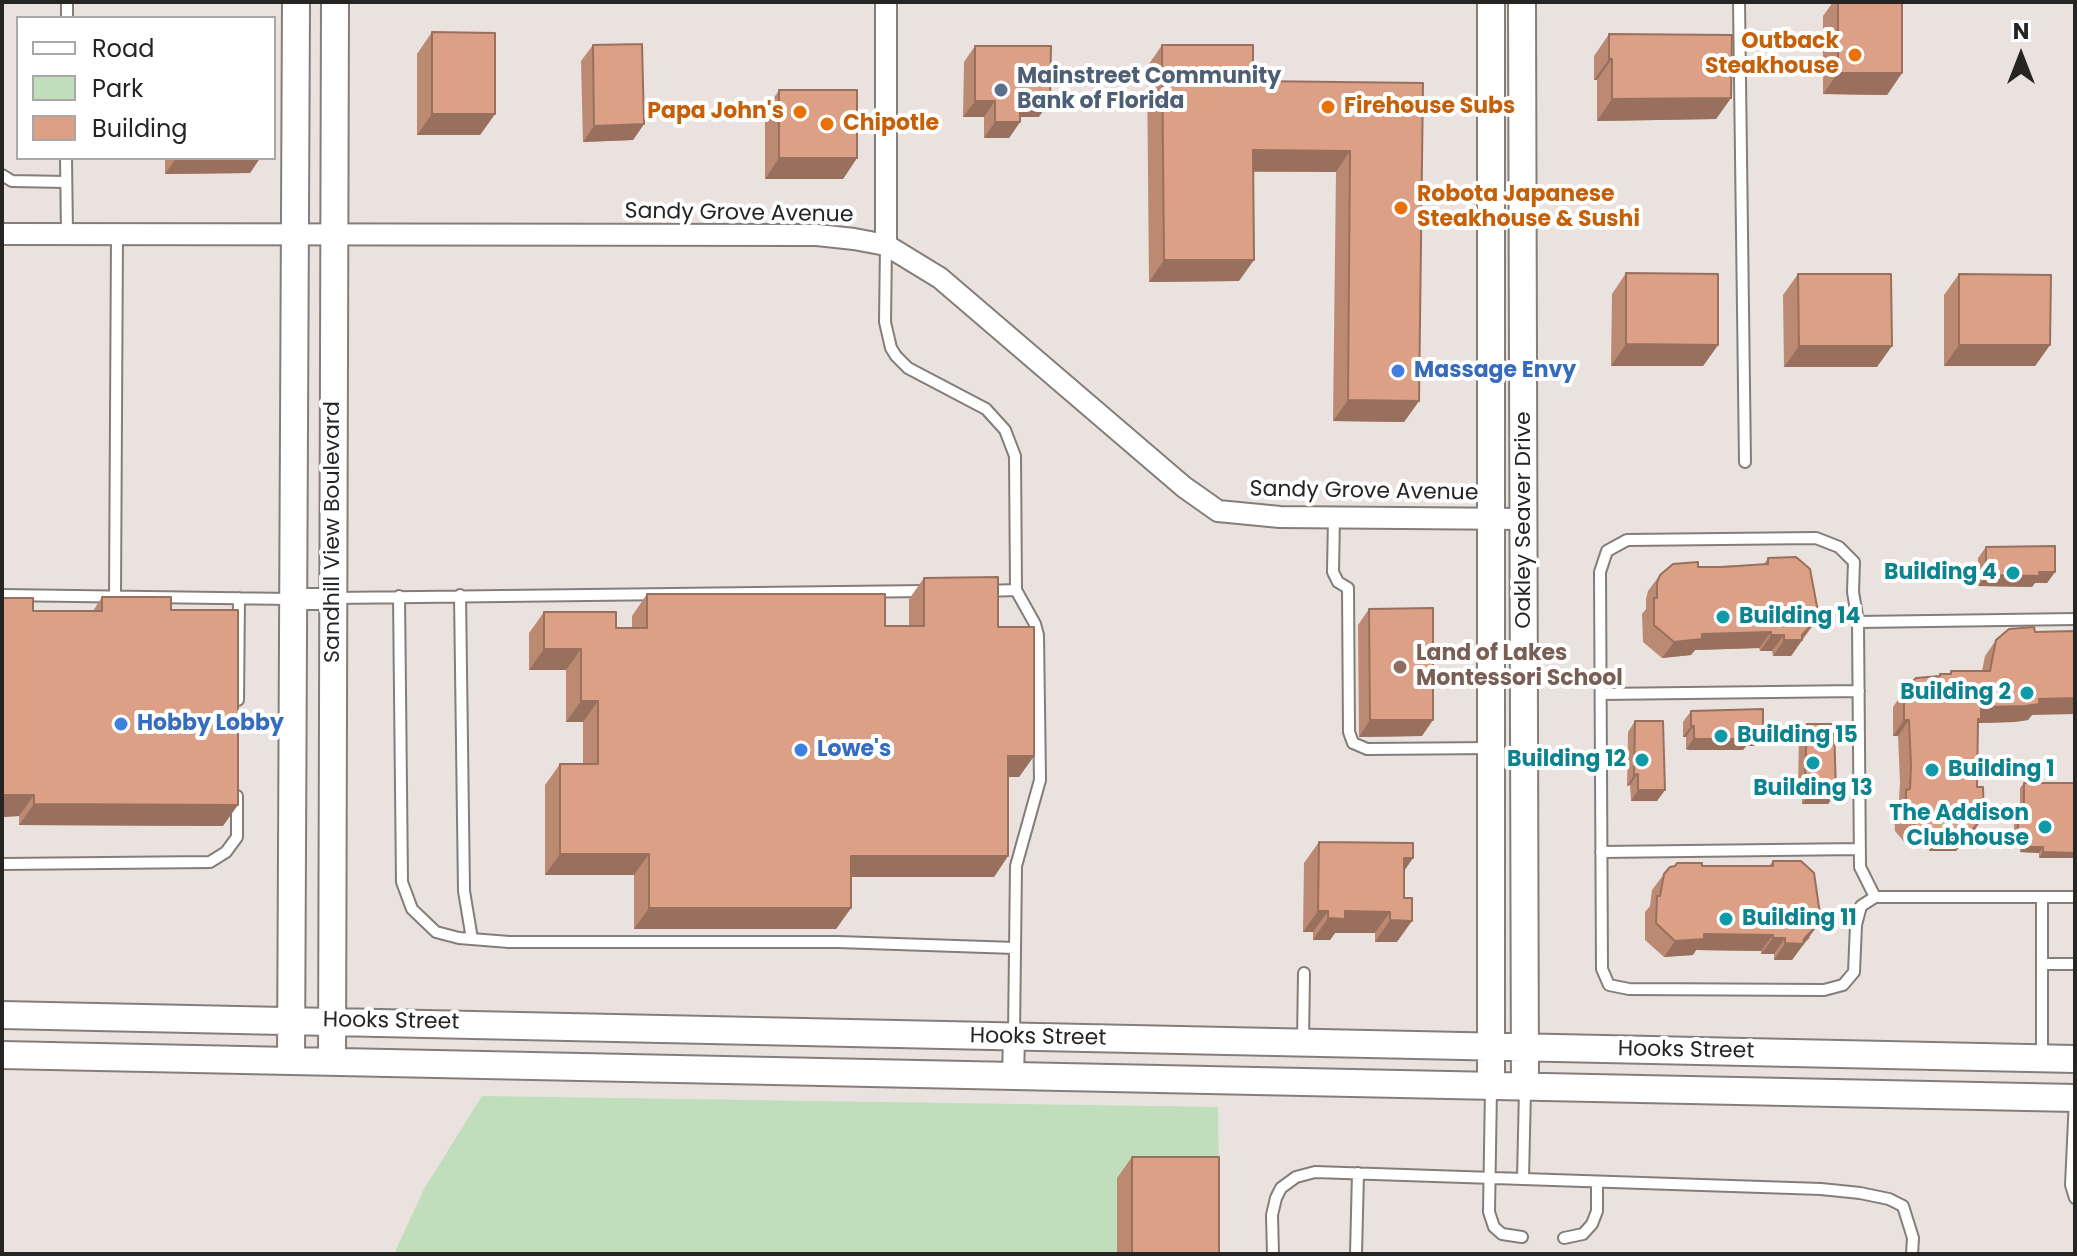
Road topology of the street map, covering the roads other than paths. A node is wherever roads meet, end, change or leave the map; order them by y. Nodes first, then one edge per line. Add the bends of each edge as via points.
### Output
1 (296, 2) edge
2 (335, 2) edge
3 (886, 2) edge
4 (1491, 2) edge
5 (1522, 2) edge
6 (1739, 2) edge
7 (66, 160) edge
8 (2, 175) edge
9 (66, 182) junction
10 (2, 234) edge
11 (67, 234) junction
12 (117, 234) junction
13 (295, 234) junction
14 (334, 234) junction
15 (886, 245) junction
16 (1745, 462) dead end
17 (1334, 517) junction
18 (1493, 519) junction
19 (1524, 519) junction
20 (1016, 590) junction
21 (936, 591) edge
22 (976, 591) edge
23 (2, 595) edge
24 (460, 595) junction
25 (399, 596) junction
26 (115, 597) junction
27 (239, 598) junction
28 (294, 599) junction
29 (332, 599) junction
30 (2075, 619) edge
31 (1858, 622) junction
32 (1859, 691) junction
33 (1601, 694) junction
34 (238, 718) edge
35 (1492, 748) junction
36 (1524, 748) junction
37 (237, 778) edge
38 (1860, 849) junction
39 (1601, 852) junction
40 (2, 864) edge
41 (1875, 897) junction
42 (2042, 897) junction
43 (2075, 897) edge
44 (472, 939) junction
45 (1015, 948) junction
46 (2042, 964) junction
47 (2075, 964) edge
48 (1304, 973) dead end
49 (2, 1015) edge
50 (292, 1020) junction
51 (332, 1020) junction
52 (1014, 1038) junction
53 (1303, 1043) junction
54 (1492, 1047) junction
55 (1525, 1048) junction
56 (2, 1055) edge
57 (2042, 1059) junction
58 (2075, 1059) edge
59 (291, 1060) junction
60 (332, 1061) junction
61 (1013, 1076) junction
62 (1491, 1086) junction
63 (1525, 1086) junction
64 (2075, 1098) edge
65 (1358, 1173) junction
66 (1488, 1178) junction
67 (1523, 1179) junction
68 (1597, 1182) junction
69 (2075, 1198) edge
70 (1522, 1237) dead end
71 (1564, 1238) dead end
72 (1273, 1254) edge
73 (1356, 1254) edge
74 (1912, 1254) edge

1 - 13 street, Sandhill View Boulevard
2 - 14 street, Sandhill View Boulevard
3 - 15 street
4 - 18 street, Oakley Seaver Drive
5 - 19 street, Oakley Seaver Drive
6 - 16 lane
7 - 9 lane
8 - 9 lane via 12,181
9 - 11 lane
10 - 11 street, Sandy Grove Avenue
11 - 12 street, Sandy Grove Avenue
12 - 13 street, Sandy Grove Avenue
12 - 26 lane
13 - 14 street, Sandy Grove Avenue
13 - 28 street, Sandhill View Boulevard
14 - 15 street, Sandy Grove Avenue via 817,235
14 - 29 street, Sandhill View Boulevard
15 - 17 street, Sandy Grove Avenue via 940,278 1218,511
15 - 20 lane via 885,322 896,356 908,368 986,409 1012,442
17 - 18 street, Sandy Grove Avenue
17 - 35 lane via 1333,572 1348,588 1350,738 1367,749
18 - 19 street, Sandy Grove Avenue
18 - 35 street, Oakley Seaver Drive
19 - 36 street, Oakley Seaver Drive
20 - 22 lane
20 - 45 lane via 1038,635 1040,780 1016,866
21 - 24 lane
23 - 26 lane
24 - 25 lane
24 - 44 lane via 464,891
25 - 29 lane
25 - 44 lane via 402,882 412,909 436,932
26 - 27 lane
27 - 28 lane
27 - 34 lane
28 - 29 street
28 - 50 street, Sandhill View Boulevard
29 - 51 street, Sandhill View Boulevard
30 - 31 lane
31 - 32 lane
31 - 33 lane via 1854,562 1839,547 1816,538 1627,540 1607,551 1600,572
32 - 33 lane
32 - 38 lane
33 - 39 lane
35 - 36 street
35 - 54 street, Oakley Seaver Drive
36 - 55 street, Oakley Seaver Drive
37 - 40 lane via 237,837 210,862
38 - 39 lane
38 - 41 lane via 1860,867
39 - 41 lane via 1602,969 1609,985 1629,989 1824,990 1843,985 1854,972 1861,906
41 - 42 lane
42 - 43 lane
42 - 46 lane
44 - 45 lane
45 - 52 lane
46 - 47 lane
46 - 57 lane
48 - 53 lane
49 - 50 street, Hooks Street
50 - 51 street, Hooks Street
50 - 59 street, Sandhill View Boulevard
51 - 52 street, Hooks Street
51 - 60 street, Sandhill View Boulevard
52 - 53 street, Hooks Street
52 - 61 street
53 - 54 street, Hooks Street
54 - 55 street, Hooks Street
54 - 62 street, Oakley Seaver Drive
55 - 57 street, Hooks Street
55 - 63 street, Oakley Seaver Drive
56 - 59 street, Hooks Street
57 - 58 street, Hooks Street
59 - 60 street, Hooks Street
60 - 61 street, Hooks Street
61 - 62 street, Hooks Street
62 - 63 street, Hooks Street
62 - 66 lane
63 - 64 street, Hooks Street
63 - 67 lane
64 - 69 lane
65 - 66 lane
65 - 72 lane via 1315,1172 1281,1188 1272,1215
65 - 73 lane
66 - 67 lane
66 - 70 lane via 1494,1227
67 - 68 lane
68 - 71 lane via 1592,1224 1583,1234
68 - 74 lane via 1821,1189 1889,1199 1903,1206 1908,1216

